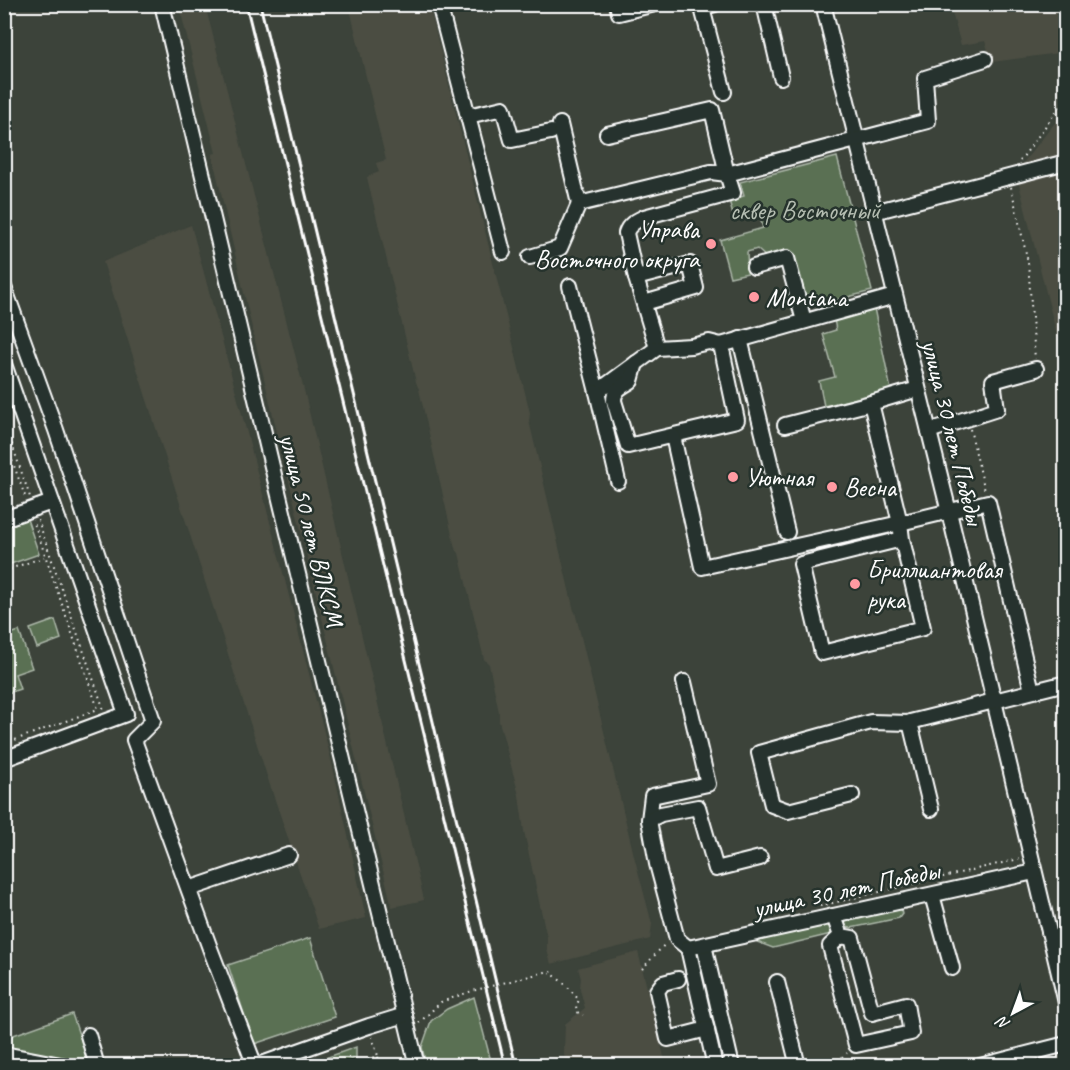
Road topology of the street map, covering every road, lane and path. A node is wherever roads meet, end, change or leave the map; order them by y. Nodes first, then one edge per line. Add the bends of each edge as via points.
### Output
1 (162, 4) edge
2 (439, 4) edge
3 (617, 4) edge
4 (655, 4) edge
5 (715, 4) edge
6 (764, 4) edge
7 (823, 4) edge
8 (985, 59) dead end
9 (781, 77) dead end
10 (724, 92) dead end
11 (1065, 98) edge
12 (468, 116) junction
13 (607, 134) dead end
14 (856, 140) junction
15 (1065, 162) edge
16 (727, 174) junction
17 (1009, 177) junction
18 (579, 204) junction
19 (874, 212) junction
20 (503, 252) dead end
21 (530, 257) dead end
22 (754, 267) dead end
23 (636, 278) junction
24 (570, 286) dead end
25 (4, 287) edge
26 (895, 296) junction
27 (644, 303) junction
28 (804, 321) junction
29 (740, 339) junction
30 (721, 345) junction
31 (657, 348) junction
32 (636, 363) junction
33 (4, 364) edge
34 (1036, 369) joint
35 (918, 389) junction
36 (597, 392) junction
37 (871, 403) junction
38 (968, 418) junction
39 (4, 421) edge
40 (784, 425) dead end
41 (928, 430) junction
42 (673, 436) junction
43 (4, 438) edge
44 (618, 481) dead end
45 (52, 502) junction
46 (988, 502) junction
47 (32, 509) junction
48 (949, 512) junction
49 (4, 519) edge
50 (900, 524) junction
51 (787, 532) dead end
52 (902, 539) junction
53 (45, 556) junction
54 (4, 571) edge
55 (684, 682) dead end
56 (1065, 683) edge
57 (1032, 691) junction
58 (993, 701) junction
59 (105, 713) dead end
60 (910, 723) junction
61 (4, 744) edge
62 (4, 759) edge
63 (852, 795) dead end
64 (931, 809) dead end
65 (649, 820) junction
66 (289, 855) dead end
67 (1030, 856) junction
68 (760, 858) dead end
69 (1034, 872) junction
70 (189, 889) junction
71 (932, 895) junction
72 (814, 907) dead end
73 (834, 916) junction
74 (841, 936) junction
75 (683, 944) junction
76 (704, 945) junction
77 (1059, 946) edge
78 (952, 968) dead end
79 (642, 969) dead end
80 (678, 979) dead end
81 (777, 982) dead end
82 (1065, 1003) edge
83 (405, 1015) junction
84 (583, 1015) dead end
85 (369, 1026) junction
86 (707, 1029) junction
87 (421, 1030) dead end
88 (88, 1035) dead end
89 (1065, 1044) edge
90 (856, 1045) junction
91 (4, 1053) edge
92 (378, 1056) junction
93 (66, 1065) edge
94 (97, 1065) edge
95 (255, 1065) edge
96 (351, 1065) edge
97 (381, 1065) edge
98 (417, 1065) edge
99 (715, 1065) edge
100 (732, 1065) edge
101 (798, 1065) edge
102 (834, 1065) edge
103 (980, 1065) edge

1 - 83 street, улица 50 лет ВЛКСМ
2 - 12 street
3 - 4 street via 619,13
5 - 10 street via 702,8
6 - 9 street
7 - 14 street, улица 30 лет Победы
8 - 14 street via 925,78 928,121
11 - 17 path
12 - 18 street via 503,108 512,140 555,128
12 - 20 street
13 - 16 street via 712,110
14 - 16 street
14 - 19 street, улица 30 лет Победы
15 - 17 street
16 - 18 street via 711,172
16 - 23 street via 733,193 644,217 628,228
17 - 19 street
17 - 34 path via 1028,262
18 - 21 street via 560,248
19 - 26 street, улица 30 лет Победы
22 - 28 street via 787,258
23 - 27 street
23 - 27 street via 690,264 696,288
24 - 36 street
25 - 70 street via 153,721 134,740
26 - 28 street
26 - 35 street, улица 30 лет Победы
27 - 31 street
28 - 29 street
29 - 30 street
29 - 51 street
30 - 31 street via 709,342
30 - 42 street via 737,420
31 - 32 street
32 - 36 street
32 - 42 street via 631,381 614,394 628,446
33 - 45 street
34 - 38 street via 993,381 997,409
35 - 37 street
35 - 41 street, улица 30 лет Победы
36 - 44 street
37 - 40 street
37 - 50 street
38 - 41 street
38 - 46 path
39 - 47 path
41 - 48 street, улица 30 лет Победы
42 - 50 street via 702,567
43 - 47 path
45 - 47 street
45 - 62 street via 126,714
46 - 48 street
46 - 57 street
47 - 49 street
47 - 53 path
47 - 59 path
48 - 50 street
48 - 58 street, улица 30 лет Победы
50 - 52 street
52 - 52 street via 923,628 822,653 801,564
53 - 54 path
53 - 61 path via 98,709
55 - 65 street via 708,784 652,796
56 - 57 street
57 - 58 street
58 - 60 street
58 - 67 street, улица 30 лет Победы
60 - 63 street via 872,722 759,753 772,805 788,811
60 - 64 street
65 - 68 street via 698,807 716,869
65 - 75 street via 657,864
66 - 70 street
67 - 69 street, улица 30 лет Победы
67 - 72 path
69 - 71 street, улица 30 лет Победы
69 - 77 street, улица 30 лет Победы
70 - 95 street
71 - 73 street, улица 30 лет Победы
71 - 78 street
73 - 74 street
73 - 76 street, улица 30 лет Победы
74 - 90 street via 830,946
74 - 90 street via 852,938 872,1013 906,1004 911,1033
75 - 76 street, улица 30 лет Победы
75 - 79 path via 667,942
75 - 86 street
76 - 100 street
77 - 82 street, улица 30 лет Победы
80 - 86 street via 663,983 657,990 668,1039
81 - 101 street
83 - 85 street
83 - 98 street, улица 50 лет ВЛКСМ
84 - 87 path via 577,1012 579,1000 549,970 441,1002 419,1023
85 - 92 path
85 - 95 street
86 - 99 street
88 - 94 street
89 - 103 street
90 - 102 path
91 - 93 street
92 - 96 path
92 - 97 path

